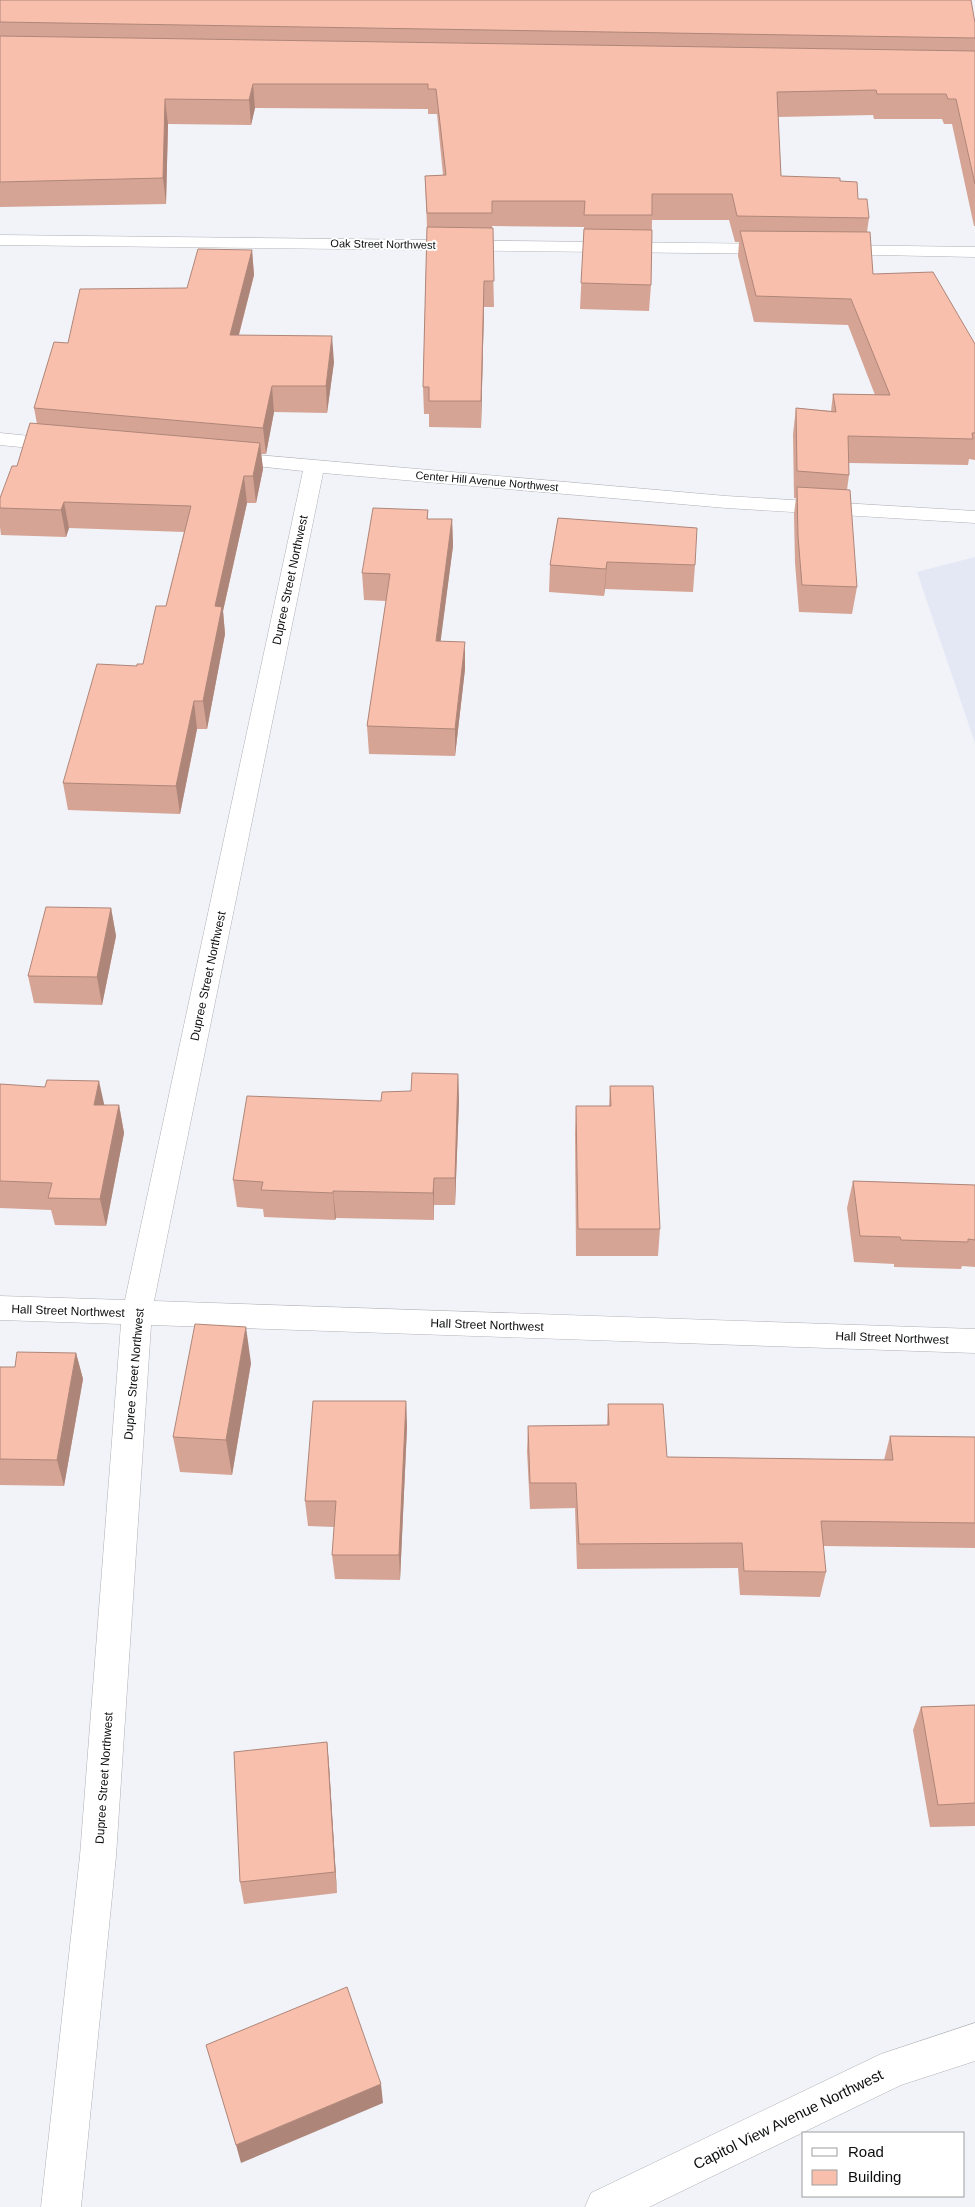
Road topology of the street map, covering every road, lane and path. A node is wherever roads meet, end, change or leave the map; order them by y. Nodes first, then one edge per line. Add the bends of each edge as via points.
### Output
1 (0, 240) edge
2 (796, 249) edge
3 (816, 250) edge
4 (975, 252) edge
5 (0, 440) edge
6 (78, 446) edge
7 (206, 456) edge
8 (314, 465) junction
9 (975, 517) edge
10 (0, 1308) edge
11 (138, 1313) junction
12 (975, 1341) edge
13 (975, 2042) edge
14 (61, 2207) edge
15 (605, 2207) edge

1 - 2 street, Oak Street Northwest
3 - 4 street
5 - 6 street
7 - 8 street, Center Hill Avenue Northwest
8 - 9 street, Center Hill Avenue Northwest via 726,502
8 - 11 street, Dupree Street Northwest
10 - 11 street, Hall Street Northwest
11 - 12 street, Hall Street Northwest
11 - 14 street, Dupree Street Northwest via 98,1856
13 - 15 street, Capitol View Avenue Northwest via 895,2068

